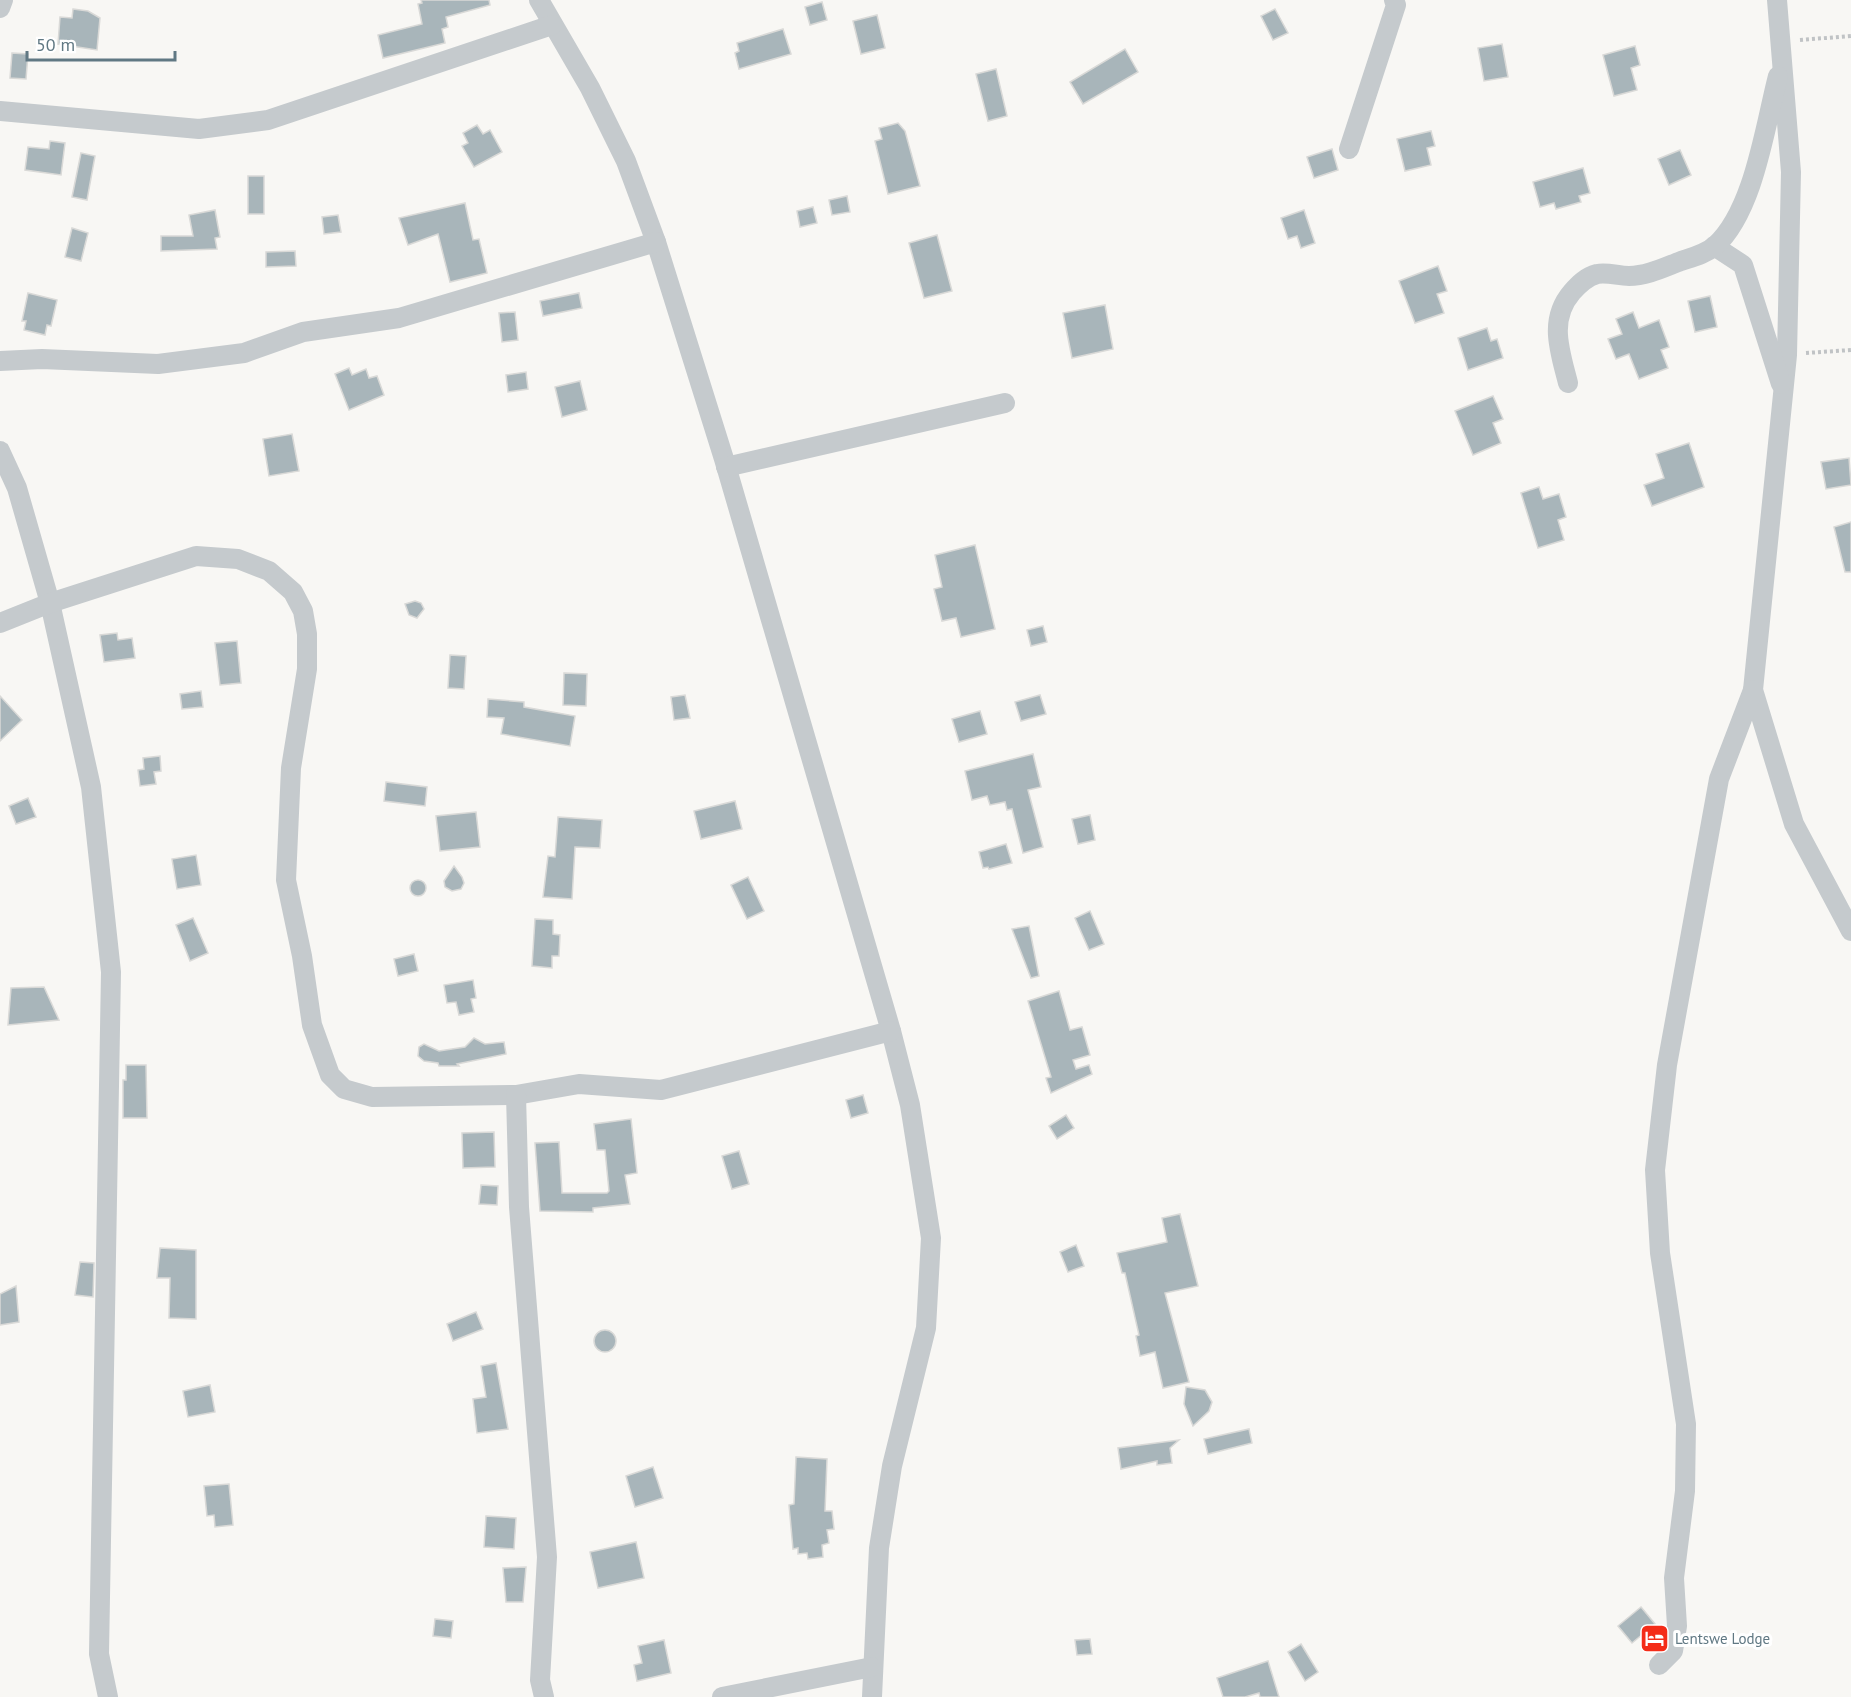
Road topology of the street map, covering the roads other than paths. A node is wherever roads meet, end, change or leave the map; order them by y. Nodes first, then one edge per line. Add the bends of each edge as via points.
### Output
1 (3, 0) edge
2 (539, 0) edge
3 (1777, 0) edge
4 (1397, 2) edge
5 (0, 8) edge
6 (552, 25) junction
7 (1781, 50) junction
8 (0, 111) edge
9 (1349, 149) dead end
10 (656, 242) junction
11 (1714, 246) junction
12 (0, 361) edge
13 (1568, 383) dead end
14 (1784, 393) junction
15 (1005, 403) dead end
16 (0, 451) edge
17 (726, 467) junction
18 (50, 603) junction
19 (0, 623) edge
20 (1753, 690) junction
21 (1851, 932) edge
22 (891, 1031) junction
23 (516, 1095) junction
24 (1659, 1665) dead end
25 (872, 1667) junction
26 (108, 1697) edge
27 (544, 1697) edge
28 (722, 1697) edge
29 (872, 1697) edge

1 - 5 street
2 - 6 street
3 - 7 street
4 - 9 street
6 - 8 street via 256,121 200,129
6 - 10 street via 590,88 626,161
7 - 11 street via 1753,172 1741,207
7 - 14 street via 1791,172
10 - 12 street via 399,318 303,332 244,353 158,364
10 - 17 street
11 - 13 street via 1641,275 1598,274 1581,281 1558,314 1558,344
11 - 14 street via 1743,265
14 - 20 street
15 - 17 street
16 - 18 street via 17,488
17 - 22 street
18 - 19 street
18 - 23 street via 195,556 238,559 269,571 293,592 303,612 307,669 291,768 286,880 312,1025 330,1075 344,1089 372,1097
18 - 26 street via 91,787 111,972 99,1654
20 - 21 street via 1794,824
20 - 24 street via 1719,779 1667,1065 1655,1170 1660,1253 1686,1424 1684,1491 1674,1578 1677,1626 1673,1651
22 - 23 street via 661,1090 579,1083
22 - 25 street via 910,1105 932,1238 926,1329 892,1466 879,1548
23 - 27 street via 519,1207 547,1557 540,1680
25 - 28 street
25 - 29 street

